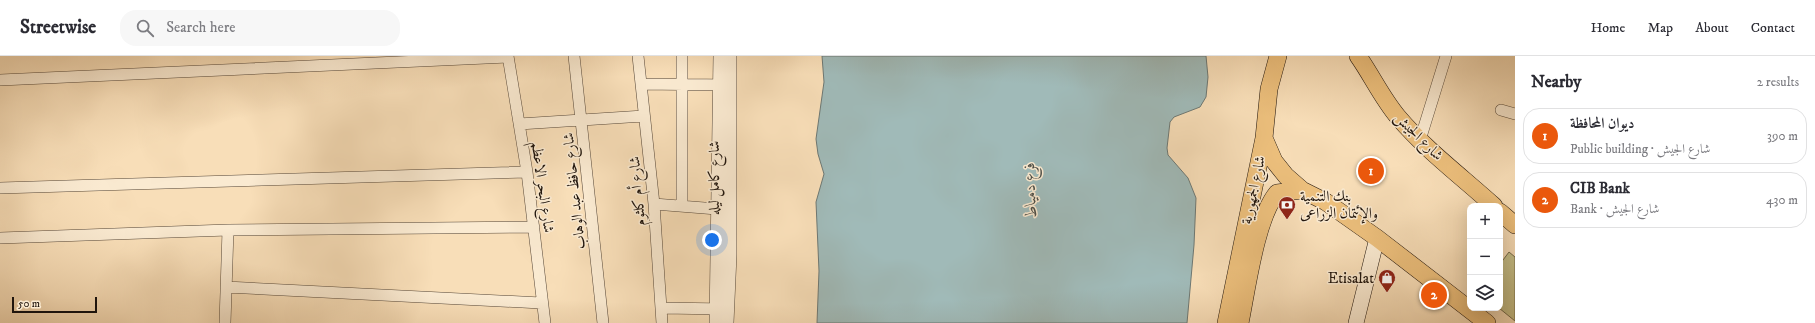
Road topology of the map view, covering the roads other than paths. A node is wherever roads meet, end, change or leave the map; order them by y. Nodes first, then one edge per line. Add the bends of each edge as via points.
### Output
1 (508, 56) edge
2 (574, 56) edge
3 (638, 56) edge
4 (682, 56) edge
5 (720, 56) edge
6 (730, 56) edge
7 (1277, 56) edge
8 (1446, 56) edge
9 (1362, 59) edge
10 (0, 80) edge
11 (641, 84) junction
12 (682, 84) junction
13 (725, 85) junction
14 (1501, 110) dead end
15 (1515, 114) edge
16 (644, 116) junction
17 (581, 120) junction
18 (519, 124) junction
19 (1264, 138) junction
20 (1420, 140) junction
21 (527, 172) junction
22 (0, 188) edge
23 (1302, 190) junction
24 (1491, 203) edge
25 (654, 204) junction
26 (682, 206) junction
27 (717, 209) junction
28 (1503, 215) edge
29 (1515, 225) edge
30 (534, 227) junction
31 (228, 230) junction
32 (0, 238) edge
33 (1377, 238) junction
34 (226, 287) junction
35 (541, 303) junction
36 (662, 308) junction
37 (722, 309) junction
38 (225, 323) edge
39 (545, 323) edge
40 (603, 323) edge
41 (662, 323) edge
42 (716, 323) edge
43 (727, 323) edge
44 (1226, 323) edge
45 (1240, 323) edge
46 (1356, 323) edge
47 (1487, 323) edge

1 - 10 street
1 - 18 street, شارع البحر الاعظم
2 - 17 street, شارع حافظ عبد الوهاب
3 - 11 street, شارع أم كلثوم
4 - 12 street
5 - 13 street, شارع كامل ليله
6 - 13 street, شارع كامل ليله
7 - 19 main road, شارع الجمهورية via 1269,89
8 - 20 street
9 - 20 main road, شارع الجيش via 1380,92
11 - 12 street
11 - 16 street, شارع أم كلثوم
12 - 13 street
12 - 26 street
13 - 27 street, شارع كامل ليله
13 - 37 street, شارع كامل ليله via 730,255
14 - 15 street
16 - 17 street
16 - 25 street, شارع أم كلثوم
17 - 18 street
17 - 40 street, شارع حافظ عبد الوهاب
18 - 21 street, شارع البحر الاعظم
19 - 23 main road via 1274,161
19 - 44 main road, شارع الجمهورية
20 - 24 main road, شارع الجيش
21 - 22 street
21 - 30 street, شارع البحر الاعظم
23 - 33 main road via 1326,202
23 - 45 main road, شارع الجمهورية via 1278,193 1270,202 1260,232
25 - 26 street
25 - 36 street, شارع أم كلثوم
26 - 27 street
27 - 37 street, شارع كامل ليله
28 - 29 main road
30 - 31 street
30 - 35 street, شارع البحر الاعظم
31 - 32 street
31 - 34 street
33 - 46 main road
33 - 47 main road
34 - 35 street
34 - 38 street
35 - 39 street, شارع البحر الاعظم
36 - 37 street
36 - 41 street, شارع أم كلثوم
37 - 42 street, شارع كامل ليله
37 - 43 street, شارع كامل ليله

